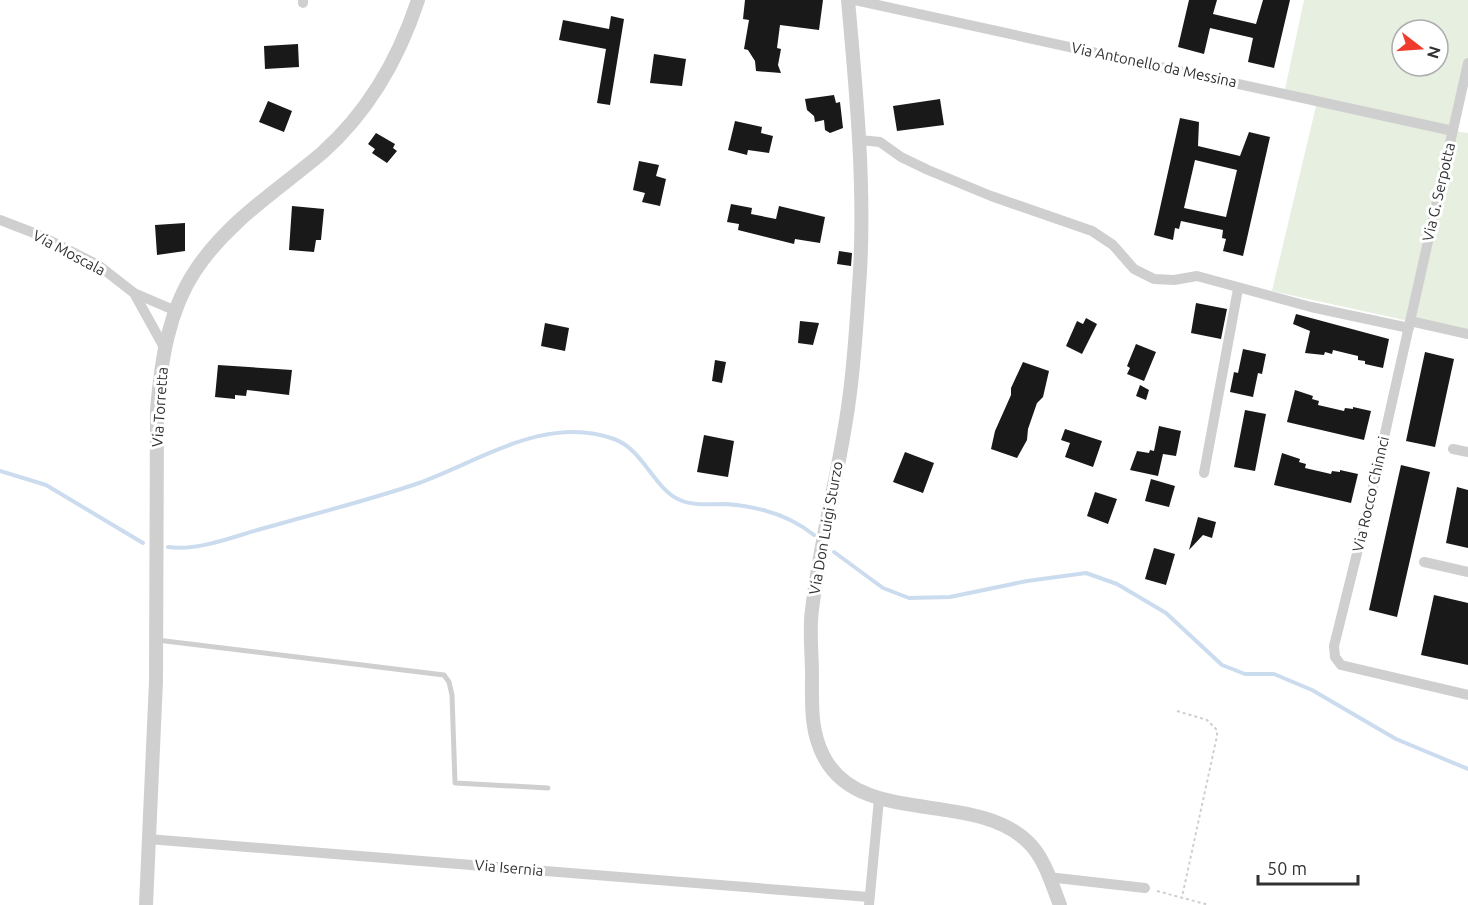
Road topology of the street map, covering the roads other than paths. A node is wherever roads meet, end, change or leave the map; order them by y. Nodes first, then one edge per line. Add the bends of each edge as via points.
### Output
1 (418, 0) edge
2 (848, 0) edge
3 (855, 0) edge
4 (1468, 63) edge
5 (1453, 131) junction
6 (860, 141) junction
7 (0, 220) edge
8 (1238, 289) junction
9 (134, 293) junction
10 (176, 311) junction
11 (1410, 325) junction
12 (1468, 334) edge
13 (165, 349) junction
14 (1453, 448) dead end
15 (1468, 452) edge
16 (1204, 473) dead end
17 (1424, 562) dead end
18 (1468, 572) edge
19 (156, 640) junction
20 (1468, 695) edge
21 (548, 788) dead end
22 (879, 800) junction
23 (148, 839) junction
24 (1048, 877) junction
25 (1145, 888) road end
26 (869, 901) edge
27 (146, 905) edge
28 (1060, 905) edge

1 - 10 street, Via Torretta via 399,51 366,105 335,140 236,221 194,272
2 - 6 street, Via Don Luigi Sturzo
3 - 5 street, Via Antonello da Messina
4 - 5 street, Via G. Serpotta
5 - 11 street, Via G. Serpotta
6 - 8 street via 880,142 919,166 1092,231 1113,244 1134,269 1154,279 1197,276
6 - 22 street, Via Don Luigi Sturzo via 861,248 855,334 849,399 812,612 812,718 824,756 833,770
7 - 9 street, Via Moscala via 98,265
8 - 11 street
8 - 16 street
9 - 10 street
9 - 13 street
10 - 13 street, Via Torretta
11 - 12 street
11 - 20 street, Via Rocco Chinnci via 1334,645 1335,657 1341,665
13 - 19 street, Via Torretta via 157,410
14 - 15 street
17 - 18 street
19 - 21 lane via 444,675 452,695 454,783
19 - 23 street, Via Torretta
22 - 24 street, Via Don Luigi Sturzo via 950,809 1007,827 1032,846
22 - 26 street
23 - 26 street, Via Isernia
23 - 27 street, Via Torretta
24 - 25 street
24 - 28 street, Via Don Luigi Sturzo

